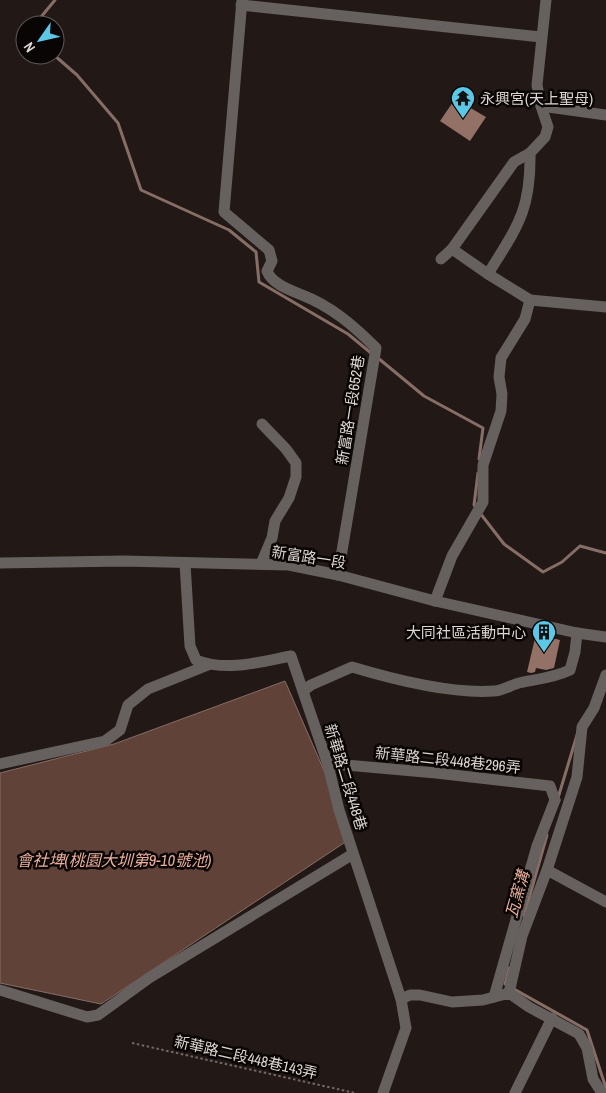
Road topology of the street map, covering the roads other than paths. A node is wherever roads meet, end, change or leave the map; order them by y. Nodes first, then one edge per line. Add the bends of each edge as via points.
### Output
1 (546, 0) edge
2 (241, 2) edge
3 (541, 37) junction
4 (541, 106) junction
5 (606, 116) edge
6 (530, 154) junction
7 (452, 249) junction
8 (441, 259) dead end
9 (488, 274) junction
10 (530, 300) junction
11 (606, 307) edge
12 (262, 424) dead end
13 (0, 563) edge
14 (185, 563) junction
15 (261, 564) junction
16 (338, 575) junction
17 (436, 601) junction
18 (576, 632) junction
19 (606, 637) edge
20 (208, 665) junction
21 (606, 675) edge
22 (303, 691) junction
23 (0, 764) edge
24 (328, 765) junction
25 (555, 800) junction
26 (567, 803) junction
27 (353, 854) junction
28 (547, 870) junction
29 (606, 902) edge
30 (0, 990) edge
31 (508, 993) junction
32 (494, 997) junction
33 (401, 999) junction
34 (552, 1018) junction
35 (382, 1093) edge
36 (515, 1093) edge
37 (602, 1093) edge

1 - 3 street
2 - 3 street
2 - 16 street, 新富路一段652巷 via 224,212 269,250 272,261 267,271 273,280 318,301 355,327 376,348
3 - 4 street via 537,85
4 - 5 street
4 - 6 street via 548,127 545,138
6 - 7 street via 514,162
6 - 9 street via 531,181 521,221
7 - 8 street
7 - 9 street
9 - 10 street
10 - 11 street
10 - 17 street via 525,319 501,358 501,411 483,465 483,502 452,556
12 - 15 street via 296,464 296,477
13 - 14 street, 新富路一段
14 - 15 street, 新富路一段
14 - 20 street via 190,646 196,660
15 - 16 street, 新富路一段 via 289,565
16 - 17 street, 新富路一段
17 - 18 street, 新富路一段
18 - 19 street, 新富路一段
18 - 22 street via 570,670 554,678 518,683 495,692 390,679 352,667
20 - 22 street, 新華路二段448巷 via 225,667 291,656
20 - 23 street via 148,689 128,705 120,730 105,741
21 - 26 street via 594,708 582,727 577,777
22 - 24 street, 新華路二段448巷
24 - 25 street, 新華路二段448巷296弄 via 550,786
24 - 27 street, 新華路二段448巷 via 338,810
25 - 26 street
25 - 32 street via 537,846
26 - 28 street
27 - 30 street via 149,978 98,1015 88,1017
27 - 33 street, 新華路二段448巷
28 - 29 street
28 - 31 street via 522,936
31 - 32 street
31 - 34 street
32 - 33 street via 452,1002 420,995
33 - 35 street, 新華路二段448巷 via 406,1028
34 - 36 street
34 - 37 street via 579,1034 584,1041 593,1079

